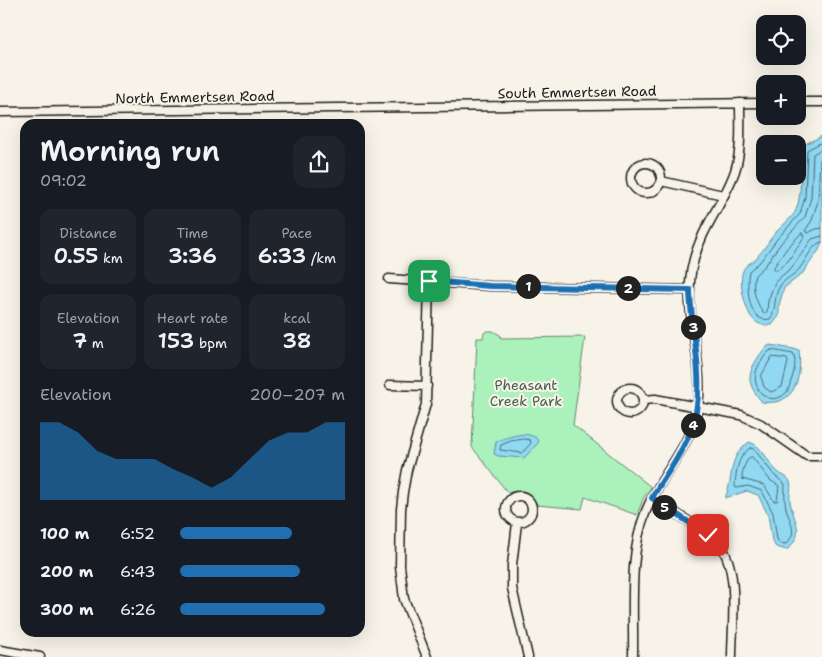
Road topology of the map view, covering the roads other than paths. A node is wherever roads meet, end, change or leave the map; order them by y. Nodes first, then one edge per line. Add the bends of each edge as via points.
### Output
1 (806, 102) edge
2 (822, 102) edge
3 (740, 103) junction
4 (756, 103) edge
5 (390, 106) joint
6 (0, 112) edge
7 (661, 181) junction
8 (723, 195) junction
9 (389, 280) dead end
10 (429, 281) junction
11 (690, 290) junction
12 (390, 385) dead end
13 (427, 386) junction
14 (644, 400) dead end
15 (698, 407) junction
16 (822, 456) edge
17 (652, 498) junction
18 (517, 523) dead end
19 (0, 650) edge
20 (40, 657) edge
21 (427, 657) edge
22 (528, 657) edge
23 (633, 657) edge
24 (732, 657) edge

1 - 2 street
3 - 4 street, South Emmertsen Road
3 - 5 street, South Emmertsen Road
3 - 8 street via 738,158
5 - 6 street, North Emmertsen Road
7 - 7 street via 659,171 648,163 635,168 631,178 634,187 642,193 652,192
7 - 8 street
8 - 11 street via 696,249
9 - 10 street
10 - 11 street via 490,286
10 - 13 street
11 - 15 street
12 - 13 street
13 - 21 street via 426,404 403,492 400,566 404,599
14 - 15 street
15 - 16 street via 748,417 807,456
15 - 17 street via 682,449
17 - 23 street via 642,522 635,555
17 - 24 street via 714,540 728,559 733,582
18 - 22 street via 512,582
19 - 20 street

